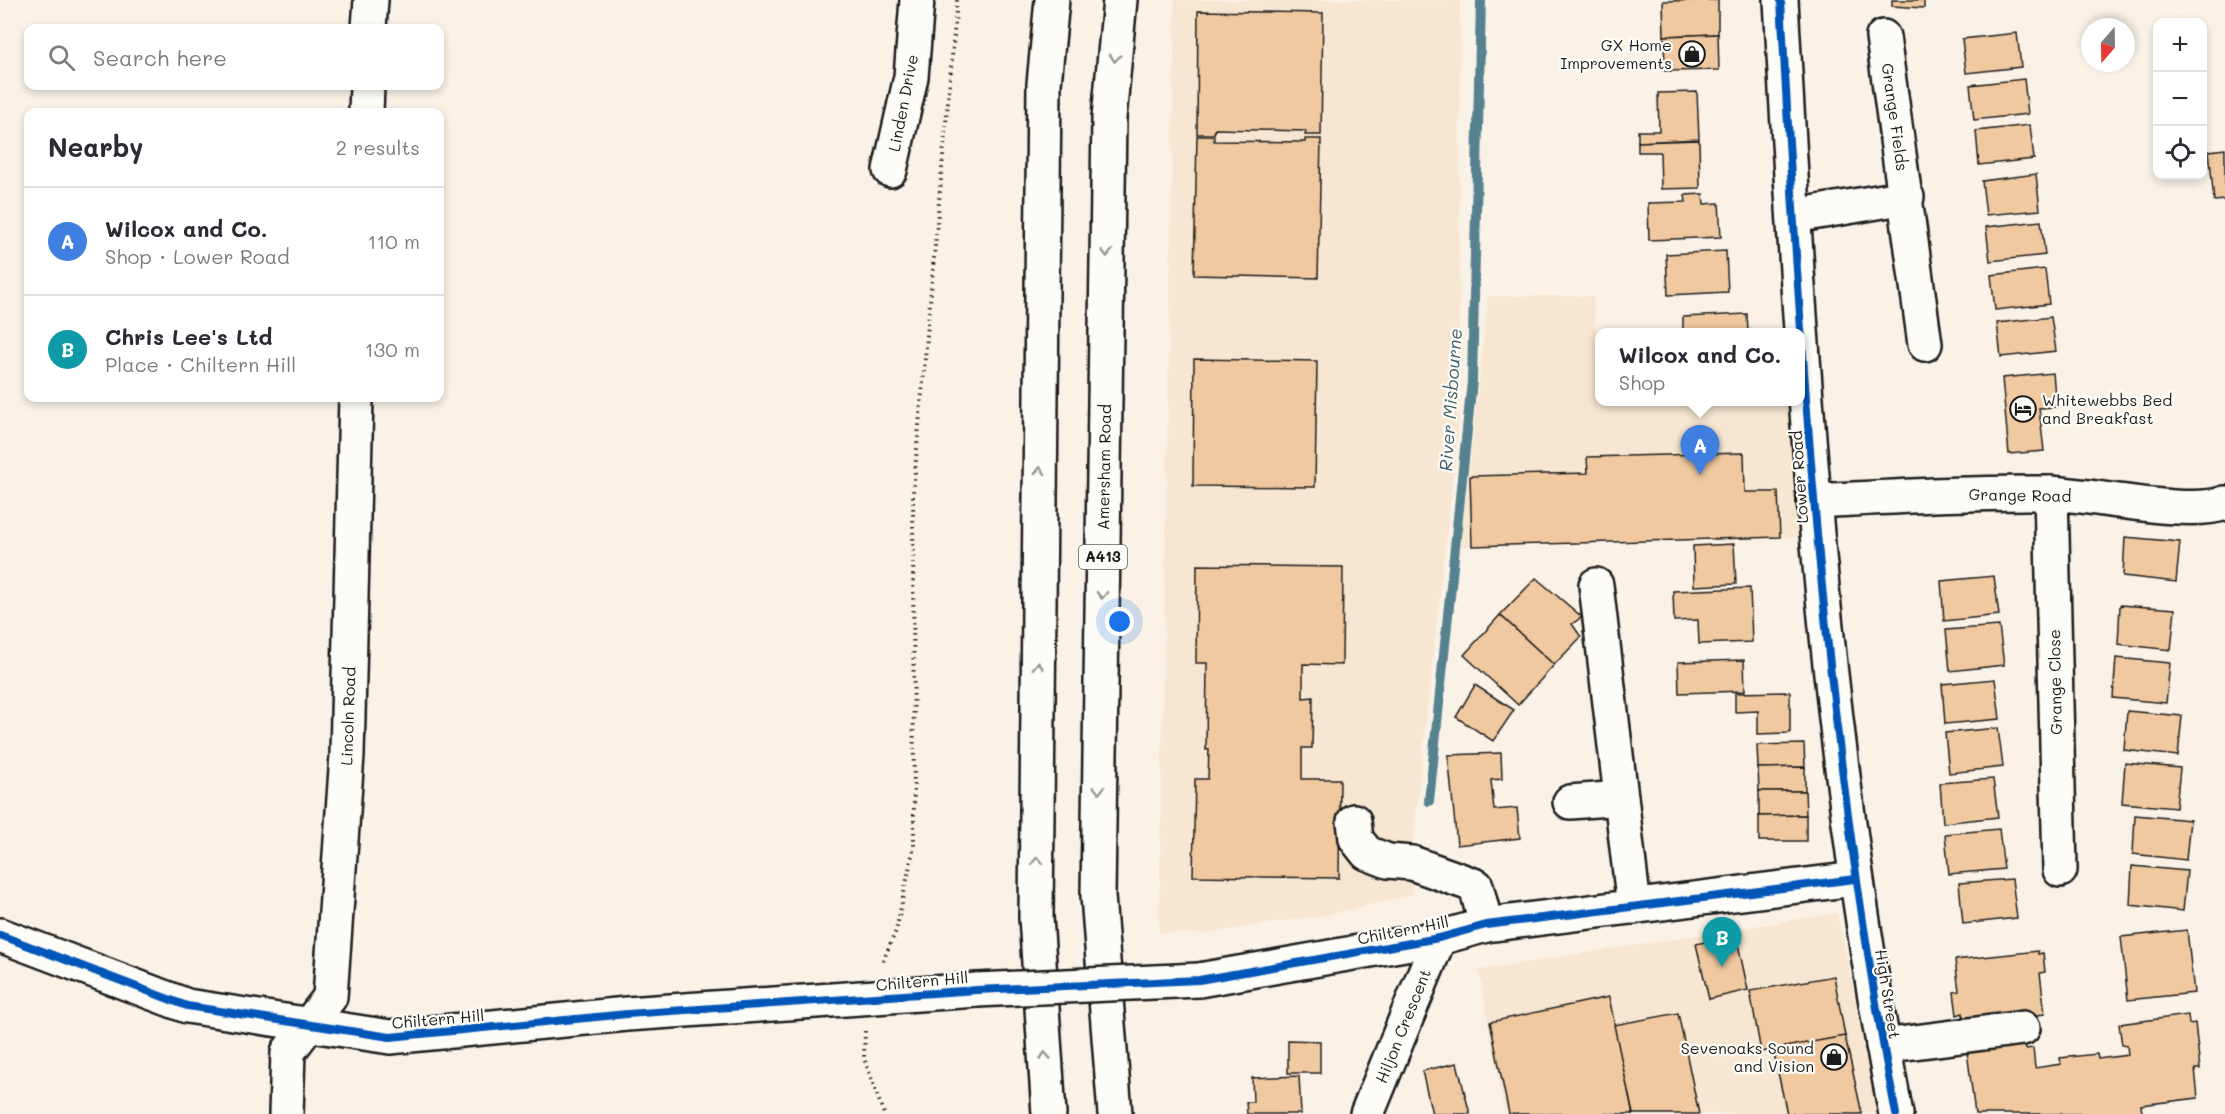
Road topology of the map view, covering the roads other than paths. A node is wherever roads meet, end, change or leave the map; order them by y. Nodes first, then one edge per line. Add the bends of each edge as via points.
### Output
1 (370, 0) edge
2 (917, 0) edge
3 (1052, 0) edge
4 (1120, 0) edge
5 (1781, 0) edge
6 (369, 24) edge
7 (1883, 37) dead end
8 (367, 90) edge
9 (366, 108) edge
10 (890, 170) dead end
11 (1907, 197) junction
12 (1794, 216) junction
13 (1802, 328) edge
14 (1925, 344) dead end
15 (1805, 373) edge
16 (356, 402) edge
17 (2051, 494) junction
18 (1814, 501) junction
19 (2225, 503) edge
20 (1596, 585) dead end
21 (1621, 798) junction
22 (1570, 802) dead end
23 (1354, 821) dead end
24 (2060, 870) dead end
25 (1855, 879) junction
26 (1634, 907) junction
27 (1486, 925) junction
28 (1439, 938) junction
29 (2, 939) edge
30 (307, 1026) junction
31 (2023, 1028) dead end
32 (1883, 1046) junction
33 (286, 1114) edge
34 (1049, 1114) edge
35 (1115, 1114) edge
36 (1367, 1114) edge
37 (1896, 1114) edge

1 - 6 main road
2 - 10 main road, Linden Drive via 911,77
34 -> 3 main road via 1036,906 1044,84
4 -> 35 main road, Amersham Road / A413 via 1109,118 1098,896
5 - 12 main road, Lower Road
7 - 11 main road, Grange Fields
8 - 9 main road
11 - 12 main road
11 - 14 main road, Grange Fields
12 - 13 main road, Lower Road
15 - 18 main road, Lower Road
16 - 30 main road, Lincoln Road via 348,755 330,997
17 - 18 main road, Grange Road
17 - 19 main road, Grange Road via 2187,507
17 - 24 main road, Grange Close
18 - 25 main road, Lower Road
20 - 21 main road
21 - 22 main road
21 - 26 main road
23 - 27 main road via 1356,839 1367,853 1388,861 1412,863 1476,886
25 - 26 main road, Chiltern Hill
25 - 32 main road, High Street
26 - 27 main road, Chiltern Hill
27 - 28 main road, Chiltern Hill
28 - 30 main road, Chiltern Hill, bridge via 1199,980 977,990 627,1014 390,1038
28 - 36 main road, Hiljon Crescent
29 - 30 main road, Chiltern Hill via 187,1006
30 - 33 main road, Lincoln Road via 288,1052
31 - 32 main road
32 - 37 main road, High Street

